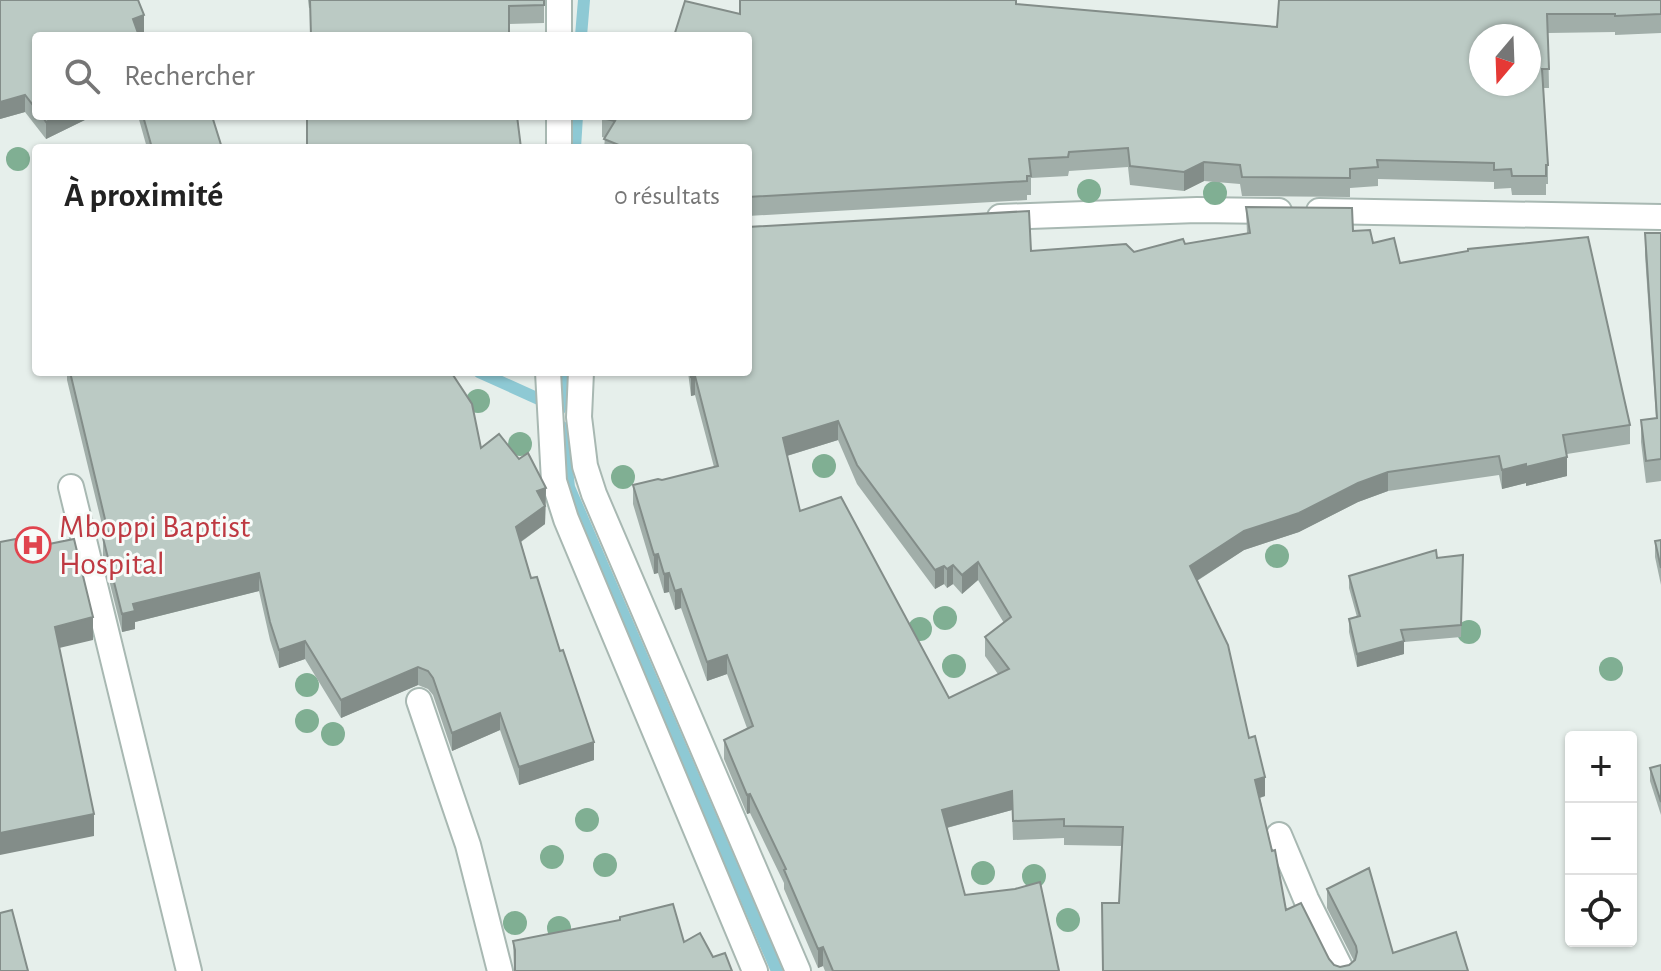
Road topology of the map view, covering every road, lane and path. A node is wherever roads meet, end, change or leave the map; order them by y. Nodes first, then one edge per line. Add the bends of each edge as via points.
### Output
1 (559, 0) edge
2 (559, 32) edge
3 (559, 120) edge
4 (559, 144) edge
5 (1661, 217) edge
6 (982, 218) edge
7 (548, 376) edge
8 (581, 376) edge
9 (71, 487) dead end
10 (419, 701) dead end
11 (1279, 835) dead end
12 (189, 971) edge
13 (500, 971) edge
14 (755, 971) edge
15 (798, 971) edge
16 (1342, 971) edge

1 - 2 street
3 - 4 street
5 - 6 street via 1197,210
7 - 14 street via 554,481 566,519
8 - 15 street via 583,453 594,494
9 - 12 street
10 - 13 street via 468,845
11 - 16 street

